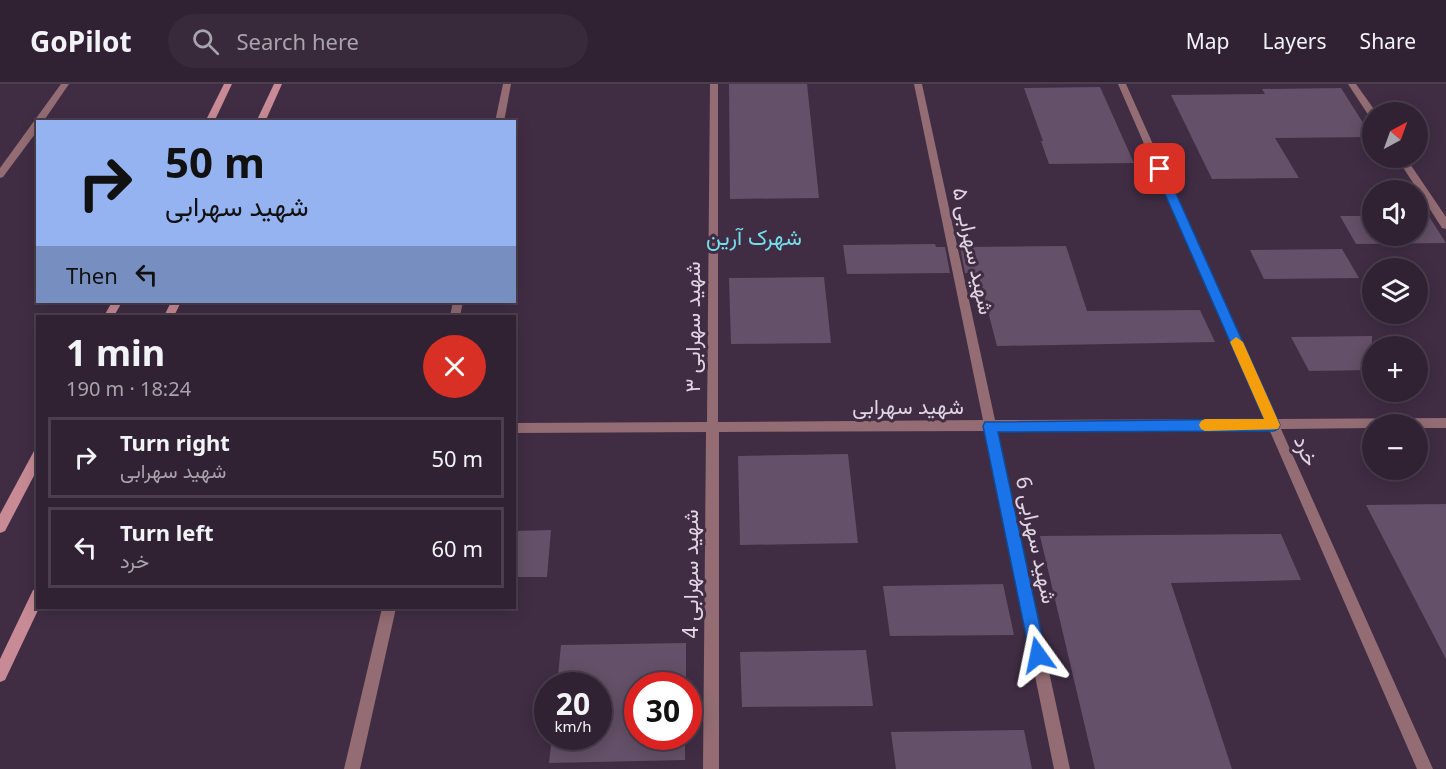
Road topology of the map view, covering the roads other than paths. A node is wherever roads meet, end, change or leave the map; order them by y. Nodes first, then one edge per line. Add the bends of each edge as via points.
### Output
1 (65, 84) edge
2 (228, 84) edge
3 (278, 84) edge
4 (507, 84) edge
5 (714, 84) edge
6 (918, 84) edge
7 (1122, 84) edge
8 (1352, 84) edge
9 (1364, 102) edge
10 (39, 120) edge
11 (210, 120) edge
12 (261, 120) edge
13 (499, 120) edge
14 (36, 125) edge
15 (1408, 168) edge
16 (0, 175) edge
17 (1446, 225) edge
18 (1446, 423) edge
19 (1274, 425) junction
20 (990, 426) junction
21 (712, 427) junction
22 (516, 428) edge
23 (36, 459) edge
24 (0, 526) edge
25 (36, 599) edge
26 (389, 609) edge
27 (0, 675) edge
28 (352, 769) edge
29 (711, 769) edge
30 (1062, 769) edge
31 (1425, 769) edge

1 - 10 street
2 - 11 street
3 - 12 street
4 - 13 street
5 - 21 street, شهید سهرابی ۳
6 - 20 street, شهید سهرابی ۵
7 - 19 street, خرد
8 - 9 street
14 - 16 street
15 - 17 street
18 - 19 street, شهید سهرابی
19 - 20 street, شهید سهرابی
19 - 31 street, خرد
20 - 21 street, شهید سهرابی
20 - 30 street, شهید سهرابی 6
21 - 22 street, شهید سهرابی
21 - 29 street, شهید سهرابی 4
23 - 24 street
25 - 27 street
26 - 28 street

